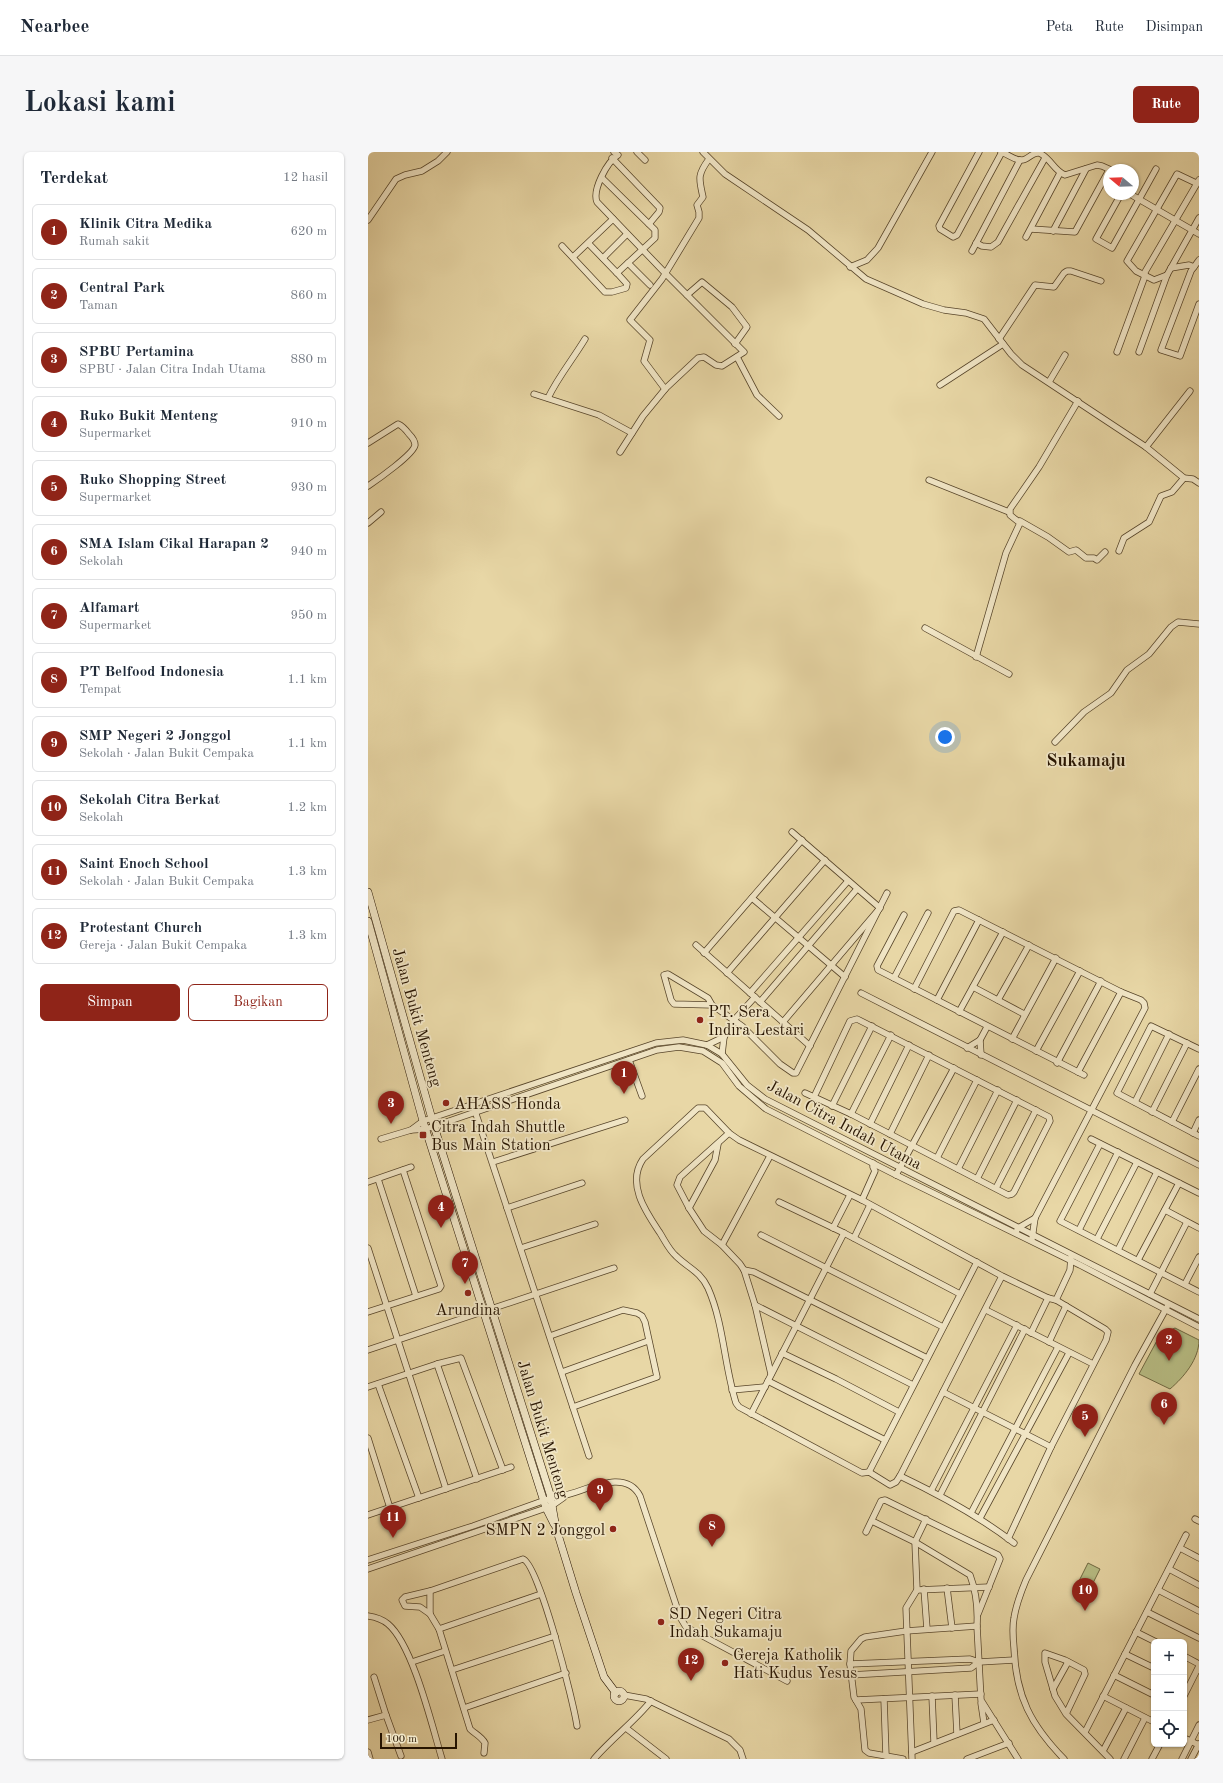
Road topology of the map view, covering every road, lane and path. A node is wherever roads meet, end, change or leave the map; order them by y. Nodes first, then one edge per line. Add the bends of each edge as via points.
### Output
1 (447, 152) edge
2 (637, 152) edge
3 (703, 152) edge
4 (932, 152) edge
5 (979, 152) edge
6 (1002, 152) edge
7 (616, 154) edge
8 (1045, 158) junction
9 (709, 159) junction
10 (645, 160) dead end
11 (1020, 160) junction
12 (1103, 166) edge
13 (1086, 169) junction
14 (1156, 169) dead end
15 (1060, 173) junction
16 (602, 178) junction
17 (1198, 182) edge
18 (1103, 183) edge
19 (1118, 200) edge
20 (1140, 200) junction
21 (1157, 210) junction
22 (1199, 218) edge
23 (613, 219) junction
24 (368, 220) edge
25 (1175, 220) junction
26 (649, 224) junction
27 (1031, 229) junction
28 (1192, 230) junction
29 (1053, 231) junction
30 (627, 234) junction
31 (1199, 234) edge
32 (1026, 237) dead end
33 (976, 243) junction
34 (588, 244) junction
35 (562, 246) dead end
36 (642, 249) junction
37 (972, 252) dead end
38 (573, 257) junction
39 (603, 258) junction
40 (1199, 260) edge
41 (628, 263) junction
42 (850, 267) junction
43 (1194, 267) junction
44 (1171, 268) junction
45 (617, 273) junction
46 (665, 273) junction
47 (1167, 275) junction
48 (1145, 276) junction
49 (1101, 281) dead end
50 (650, 285) dead end
51 (687, 295) junction
52 (1199, 304) edge
53 (584, 339) dead end
54 (999, 339) junction
55 (735, 344) junction
56 (1003, 344) junction
57 (1117, 352) dead end
58 (1139, 352) dead end
59 (1065, 355) dead end
60 (737, 357) junction
61 (1049, 382) junction
62 (940, 385) dead end
63 (665, 389) junction
64 (1190, 391) dead end
65 (534, 394) dead end
66 (548, 398) junction
67 (1078, 401) junction
68 (779, 416) dead end
69 (632, 433) junction
70 (368, 443) edge
71 (1146, 447) junction
72 (620, 452) dead end
73 (1184, 478) junction
74 (929, 480) dead end
75 (1199, 483) edge
76 (368, 486) edge
77 (381, 512) dead end
78 (1009, 512) junction
79 (1020, 521) junction
80 (368, 523) edge
81 (1119, 551) dead end
82 (1105, 552) dead end
83 (1199, 624) edge
84 (925, 628) dead end
85 (976, 658) junction
86 (1009, 674) dead end
87 (1055, 742) dead end
88 (792, 832) dead end
89 (802, 840) junction
90 (825, 860) junction
91 (848, 881) junction
92 (857, 889) junction
93 (368, 892) edge
94 (887, 893) dead end
95 (752, 898) junction
96 (880, 908) junction
97 (928, 913) dead end
98 (904, 915) dead end
99 (775, 918) junction
100 (979, 920) junction
101 (368, 921) edge
102 (1002, 932) junction
103 (798, 938) junction
104 (696, 945) dead end
105 (1029, 945) junction
106 (808, 946) junction
107 (704, 952) junction
108 (1056, 958) junction
109 (831, 966) junction
110 (1080, 971) junction
111 (727, 973) junction
112 (845, 977) junction
113 (894, 978) junction
114 (1101, 981) junction
115 (973, 987) junction
116 (914, 988) junction
117 (1121, 992) junction
118 (750, 993) junction
119 (861, 993) dead end
120 (755, 997) junction
121 (937, 1000) junction
122 (998, 1000) junction
123 (760, 1002) junction
124 (712, 1005) junction
125 (959, 1012) junction
126 (1024, 1014) junction
127 (734, 1020) junction
128 (783, 1022) junction
129 (872, 1026) junction
130 (987, 1027) junction
131 (1169, 1034) junction
132 (891, 1035) junction
133 (724, 1037) junction
134 (1012, 1039) junction
135 (980, 1040) junction
136 (1187, 1043) junction
137 (707, 1045) junction
138 (909, 1045) junction
139 (810, 1046) junction
140 (967, 1048) junction
141 (1199, 1049) edge
142 (1036, 1052) junction
143 (722, 1054) junction
144 (929, 1055) junction
145 (981, 1055) junction
146 (629, 1060) junction
147 (1057, 1062) junction
148 (954, 1068) junction
149 (1199, 1069) edge
150 (977, 1080) junction
151 (998, 1090) junction
152 (805, 1093) dead end
153 (642, 1096) dead end
154 (814, 1097) junction
155 (1017, 1100) junction
156 (1135, 1102) junction
157 (832, 1106) junction
158 (1036, 1110) junction
159 (1091, 1111) junction
160 (475, 1112) junction
161 (1152, 1112) junction
162 (851, 1114) junction
163 (432, 1118) junction
164 (625, 1120) dead end
165 (1199, 1120) edge
166 (423, 1121) junction
167 (1172, 1122) junction
168 (870, 1124) junction
169 (434, 1126) junction
170 (426, 1129) junction
171 (411, 1130) junction
172 (1193, 1132) junction
173 (729, 1133) junction
174 (890, 1134) junction
175 (1199, 1136) edge
176 (381, 1139) dead end
177 (1091, 1139) dead end
178 (718, 1144) junction
179 (1100, 1144) junction
180 (912, 1146) junction
181 (1118, 1152) junction
182 (770, 1156) junction
183 (937, 1158) junction
184 (493, 1162) junction
185 (1137, 1162) junction
186 (873, 1163) junction
187 (1199, 1165) edge
188 (411, 1168) dead end
189 (883, 1168) junction
190 (900, 1168) junction
191 (958, 1169) junction
192 (404, 1170) junction
193 (875, 1171) junction
194 (1157, 1172) junction
195 (896, 1175) junction
196 (378, 1179) junction
197 (977, 1179) junction
198 (368, 1182) edge
199 (1179, 1183) junction
200 (582, 1184) dead end
201 (996, 1188) junction
202 (1199, 1193) edge
203 (850, 1195) junction
204 (862, 1200) junction
205 (779, 1202) dead end
206 (870, 1205) junction
207 (507, 1208) junction
208 (689, 1208) junction
209 (1164, 1210) junction
210 (1035, 1218) junction
211 (1186, 1222) junction
212 (595, 1224) dead end
213 (833, 1228) junction
214 (1199, 1228) edge
215 (1079, 1230) junction
216 (1017, 1231) junction
217 (844, 1233) junction
218 (761, 1235) dead end
219 (854, 1238) junction
220 (1032, 1239) junction
221 (1097, 1239) junction
222 (722, 1245) junction
223 (368, 1248) edge
224 (520, 1248) junction
225 (1118, 1250) junction
226 (1071, 1257) junction
227 (1199, 1257) edge
228 (1138, 1260) junction
229 (977, 1262) junction
230 (1082, 1262) junction
231 (614, 1268) dead end
232 (826, 1268) junction
233 (744, 1270) junction
234 (1070, 1270) junction
235 (1161, 1272) junction
236 (1002, 1276) junction
237 (1185, 1284) junction
238 (1199, 1292) edge
239 (535, 1294) junction
240 (960, 1294) junction
241 (1150, 1294) junction
242 (416, 1296) junction
243 (1048, 1298) junction
244 (810, 1299) junction
245 (1056, 1300) junction
246 (1169, 1304) junction
247 (387, 1305) junction
248 (755, 1305) junction
249 (1066, 1306) junction
250 (492, 1309) junction
251 (986, 1310) junction
252 (1165, 1310) junction
253 (368, 1312) edge
254 (483, 1312) junction
255 (1199, 1319) edge
256 (1016, 1325) junction
257 (796, 1326) junction
258 (942, 1327) junction
259 (1199, 1327) edge
260 (1025, 1329) junction
261 (1030, 1333) junction
262 (550, 1336) junction
263 (398, 1340) junction
264 (648, 1341) junction
265 (1049, 1342) junction
266 (1058, 1347) junction
267 (368, 1350) edge
268 (782, 1353) junction
269 (1069, 1353) junction
270 (927, 1358) junction
271 (437, 1364) junction
272 (1093, 1364) junction
273 (562, 1372) junction
274 (408, 1374) junction
275 (772, 1374) junction
276 (768, 1380) junction
277 (378, 1384) junction
278 (913, 1385) junction
279 (368, 1387) edge
280 (765, 1387) junction
281 (732, 1390) junction
282 (943, 1392) junction
283 (573, 1407) junction
284 (974, 1407) junction
285 (899, 1412) junction
286 (983, 1412) junction
287 (751, 1414) junction
288 (1016, 1430) junction
289 (1026, 1435) junction
290 (368, 1438) edge
291 (885, 1440) junction
292 (1051, 1447) junction
293 (589, 1456) dead end
294 (511, 1467) dead end
295 (503, 1470) junction
296 (869, 1472) junction
297 (900, 1476) junction
298 (476, 1479) junction
299 (446, 1489) junction
300 (931, 1491) junction
301 (940, 1495) junction
302 (419, 1498) junction
303 (544, 1501) junction
304 (552, 1502) junction
305 (390, 1508) junction
306 (546, 1508) junction
307 (971, 1513) junction
308 (368, 1515) edge
309 (980, 1518) junction
310 (926, 1519) junction
311 (872, 1521) junction
312 (474, 1526) junction
313 (556, 1528) junction
314 (866, 1532) dead end
315 (476, 1533) junction
316 (1186, 1535) dead end
317 (1008, 1539) junction
318 (914, 1542) junction
319 (421, 1543) junction
320 (1014, 1543) dead end
321 (1180, 1548) junction
322 (423, 1550) junction
323 (1199, 1558) edge
324 (368, 1560) edge
325 (368, 1569) edge
326 (1168, 1569) junction
327 (1199, 1585) edge
328 (974, 1587) junction
329 (989, 1587) junction
330 (947, 1588) junction
331 (924, 1589) junction
332 (917, 1590) junction
333 (1158, 1590) junction
334 (430, 1591) junction
335 (541, 1594) junction
336 (1199, 1611) edge
337 (1147, 1612) junction
338 (430, 1614) junction
339 (978, 1614) junction
340 (368, 1616) edge
341 (976, 1626) junction
342 (952, 1628) junction
343 (439, 1629) junction
344 (928, 1630) junction
345 (906, 1631) junction
346 (1136, 1632) junction
347 (555, 1636) junction
348 (1199, 1638) edge
349 (1151, 1640) edge
350 (445, 1651) junction
351 (1125, 1654) junction
352 (1187, 1658) edge
353 (1014, 1660) junction
354 (412, 1662) junction
355 (907, 1662) junction
356 (979, 1662) junction
357 (1068, 1662) junction
358 (850, 1664) junction
359 (1199, 1665) edge
360 (1151, 1667) edge
361 (452, 1670) junction
362 (908, 1672) junction
363 (566, 1673) junction
364 (851, 1675) junction
365 (1114, 1675) junction
366 (374, 1677) dead end
367 (787, 1681) dead end
368 (1187, 1683) edge
369 (1053, 1689) junction
370 (955, 1694) junction
371 (981, 1694) junction
372 (1151, 1694) edge
373 (624, 1695) joint
374 (932, 1696) junction
375 (1103, 1696) junction
376 (909, 1697) junction
377 (884, 1699) junction
378 (856, 1700) junction
379 (981, 1700) junction
380 (651, 1701) junction
381 (464, 1708) junction
382 (1126, 1708) junction
383 (1066, 1714) junction
384 (386, 1716) junction
385 (1145, 1718) junction
386 (368, 1720) edge
387 (994, 1720) junction
388 (1151, 1721) edge
389 (984, 1723) junction
390 (1199, 1725) edge
391 (577, 1726) dead end
392 (626, 1728) junction
393 (1085, 1732) junction
394 (957, 1734) junction
395 (1187, 1739) edge
396 (1191, 1741) junction
397 (934, 1742) junction
398 (1009, 1743) junction
399 (1199, 1745) edge
400 (1158, 1747) edge
401 (1103, 1751) junction
402 (368, 1752) edge
403 (912, 1752) junction
404 (484, 1753) dead end
405 (401, 1756) dead end
406 (886, 1756) junction
407 (370, 1759) edge
408 (442, 1759) edge
409 (594, 1759) edge
410 (666, 1759) edge
411 (743, 1759) edge
412 (903, 1759) edge
413 (912, 1759) edge
414 (967, 1759) edge
415 (1018, 1759) edge
416 (1064, 1759) edge
417 (1110, 1759) edge
418 (1124, 1759) edge
419 (1152, 1759) edge
420 (1182, 1759) edge
421 (1191, 1759) edge

1 - 24 street via 422,171 396,179
2 - 10 street
3 - 9 street
4 - 42 street via 878,248 868,260
5 - 6 street via 939,226 953,237 956,236
6 - 11 street
7 - 16 street
7 - 26 street via 660,208
8 - 11 street via 1036,153
8 - 15 street
8 - 33 street via 998,242 991,247
9 - 42 street via 730,178 808,230
9 - 46 street via 700,176 699,186 703,197 697,206 699,218
11 - 33 street
12 - 13 street
13 - 15 street via 1067,176
13 - 29 street
14 - 20 street
15 - 27 street
16 - 23 street via 596,199
16 - 26 street
17 - 21 street via 1177,174
17 - 25 street
18 - 29 street via 1076,231
19 - 20 street via 1096,239 1112,248
20 - 21 street
21 - 25 street
21 - 48 street via 1127,261
22 - 28 street
23 - 30 street
23 - 34 street
25 - 28 street
25 - 48 street
26 - 36 street via 657,235
27 - 29 street
27 - 32 street
28 - 31 street
28 - 44 street
30 - 36 street
30 - 39 street
33 - 37 street
34 - 38 street
34 - 39 street
35 - 38 street
36 - 41 street
36 - 46 street
38 - 45 street via 607,292 623,289 627,285
39 - 45 street
40 - 43 street
41 - 45 street
41 - 50 street
42 - 54 street via 866,279 923,304 979,317
43 - 44 street via 1189,265
43 - 52 street via 1161,350 1180,356
44 - 47 street
46 - 51 street
46 - 63 street via 630,320 650,340 644,361
47 - 48 street via 1154,280
47 - 58 street
48 - 57 street
49 - 54 street via 1071,271 1064,273 1054,287 1035,285
51 - 55 street
51 - 55 street via 702,282 732,307 747,327
53 - 66 street via 557,379
54 - 56 street
55 - 60 street via 744,352
56 - 61 street via 1022,365
56 - 62 street
59 - 61 street
60 - 63 street via 719,366 701,357
60 - 68 street via 757,395
61 - 67 street
63 - 69 street
64 - 71 street
65 - 66 street
66 - 69 street via 599,415
67 - 71 street
67 - 78 street
69 - 72 street
70 - 76 street via 398,424 414,440 415,445 405,457
71 - 73 street
73 - 75 street
73 - 81 street via 1173,491 1161,496 1149,522 1124,538
74 - 78 street
77 - 80 street
78 - 79 street
79 - 82 street via 1070,552 1076,550 1086,558 1098,560
79 - 85 street via 1004,560
83 - 87 street via 1178,622 1171,627 1149,654 1127,670 1111,694 1084,712
84 - 85 street
85 - 86 street
88 - 89 street
89 - 90 street
89 - 95 street
90 - 91 street
90 - 99 street
91 - 92 street
91 - 103 street
92 - 96 street
92 - 106 street
93 - 163 street, Jalan Bukit Menteng
94 - 96 street
95 - 99 street
95 - 107 street
96 - 109 street
96 - 112 street
97 - 113 street
98 - 113 street via 877,966 878,970
99 - 103 street
99 - 111 street
100 - 102 street
100 - 116 street via 954,910
100 - 121 street
101 - 166 street, Jalan Bukit Menteng
102 - 105 street
102 - 115 street
103 - 106 street
103 - 118 street
104 - 107 street
105 - 108 street
105 - 122 street
106 - 109 street
106 - 123 street
107 - 111 street
108 - 110 street
108 - 126 street
109 - 112 street
109 - 128 street
110 - 114 street
110 - 142 street
111 - 118 street
112 - 139 street
113 - 116 street
114 - 117 street
114 - 147 street
115 - 122 street
115 - 125 street
116 - 121 street
117 - 147 street via 1081,1074
117 - 159 street via 1141,1000 1144,1008
118 - 120 street
119 - 140 street
120 - 123 street
120 - 127 street
121 - 125 street
122 - 126 street
123 - 128 street
124 - 124 street via 674,1004 664,975 668,974 708,998
124 - 127 street
125 - 130 street
126 - 134 street
127 - 133 street
127 - 139 street via 793,1073 796,1073
128 - 139 street
129 - 132 street
129 - 154 street via 857,1019 850,1021
129 - 157 street
130 - 134 street
130 - 135 street
131 - 136 street
131 - 156 street
131 - 156 street via 1151,1026 1117,1093
132 - 138 street
132 - 162 street
133 - 137 street
133 - 143 street
134 - 142 street
135 - 140 street
135 - 145 street
136 - 141 street
136 - 161 street
137 - 143 street, Jalan Citra Indah Utama
137 - 163 street, Jalan Citra Indah Utama via 684,1040 656,1043
138 - 144 street
138 - 168 street
140 - 145 street
142 - 147 street
143 - 190 street, Jalan Citra Indah Utama via 747,1085 766,1100
144 - 148 street
144 - 174 street
145 - 159 street
146 - 153 street
146 - 160 street
146 - 186 street via 657,1050 679,1047 703,1051 722,1063 739,1086 766,1109
148 - 150 street
148 - 180 street
149 - 167 street
150 - 151 street
150 - 183 street
151 - 155 street
151 - 191 street
152 - 154 street
154 - 157 street
155 - 158 street
155 - 197 street
156 - 161 street
157 - 162 street
158 - 201 street
158 - 201 street via 1049,1117 1050,1123 1012,1194 1008,1195
159 - 187 street
159 - 210 street
160 - 169 street
160 - 184 street
161 - 167 street
162 - 168 street
163 - 166 street, Jalan Citra Indah Utama
163 - 169 street, Jalan Bukit Menteng
164 - 184 street
165 - 172 street
166 - 170 street, Jalan Bukit Menteng
166 - 171 street, Jalan Citra Indah Utama
167 - 172 street
168 - 174 street
169 - 170 street
169 - 250 street, Jalan Bukit Menteng
170 - 171 street
170 - 254 street, Jalan Bukit Menteng
171 - 176 street
172 - 175 street
173 - 178 street
173 - 182 street
173 - 281 street via 708,1109 700,1106 643,1159 636,1178 641,1201 674,1255 699,1273 707,1286 715,1306
174 - 180 street
177 - 179 street
178 - 208 street via 715,1160
178 - 208 street via 677,1182 677,1188
179 - 181 street
179 - 215 street via 1060,1219
180 - 183 street
180 - 190 street
181 - 185 street
181 - 215 street
182 - 203 street
182 - 222 street
183 - 191 street
184 - 207 street
185 - 194 street
185 - 221 street
186 - 189 street
186 - 193 street
188 - 192 street
189 - 193 street
189 - 195 street
190 - 195 street
190 - 216 street, Jalan Citra Indah Utama
191 - 197 street
192 - 196 street
192 - 242 street via 441,1284 439,1289
193 - 204 street
194 - 199 street
194 - 225 street
195 - 216 street
196 - 198 street
196 - 242 street
197 - 201 street
199 - 202 street
199 - 209 street
200 - 207 street
203 - 204 street
203 - 213 street
204 - 206 street
205 - 213 street
206 - 219 street
206 - 229 street
207 - 224 street
208 - 222 street via 704,1231
209 - 211 street
209 - 228 street
210 - 216 street
210 - 220 street
211 - 214 street
211 - 235 street
212 - 224 street
213 - 217 street
215 - 221 street
216 - 220 street, Jalan Citra Indah Utama
217 - 219 street
217 - 232 street
218 - 232 street
219 - 240 street
220 - 226 street, Jalan Citra Indah Utama
221 - 225 street
222 - 233 street
223 - 247 street
224 - 239 street
225 - 228 street
226 - 230 street, Jalan Citra Indah Utama
226 - 234 street
227 - 237 street
228 - 235 street
229 - 236 street
229 - 240 street
230 - 234 street
230 - 241 street, Jalan Citra Indah Utama
230 - 252 street
231 - 239 street
232 - 244 street
232 - 258 street
233 - 244 street via 754,1272
233 - 248 street
234 - 245 street
235 - 237 street
235 - 241 street
236 - 243 street
236 - 251 street
237 - 238 street
239 - 250 street
239 - 262 street
240 - 258 street
241 - 246 street, Jalan Citra Indah Utama
242 - 247 street
243 - 245 street
243 - 261 street
244 - 257 street
244 - 270 street
245 - 249 street
246 - 252 street
246 - 255 street, Jalan Citra Indah Utama
247 - 253 street
247 - 263 street
248 - 257 street
248 - 275 street
249 - 265 street
249 - 272 street via 1108,1332
250 - 254 street
250 - 304 street, Jalan Bukit Menteng
251 - 256 street
251 - 282 street
252 - 259 street
252 - 353 street via 1026,1580 1014,1618
254 - 263 street
254 - 303 street, Jalan Bukit Menteng
256 - 260 street
256 - 284 street
257 - 268 street
257 - 278 street
258 - 270 street
260 - 261 street
260 - 286 street
261 - 265 street
262 - 264 street via 627,1310 642,1316
262 - 273 street
263 - 267 street
263 - 274 street
264 - 273 street
264 - 283 street via 657,1376
265 - 266 street
266 - 269 street
266 - 288 street
268 - 275 street
268 - 285 street
269 - 272 street
269 - 289 street
270 - 278 street
271 - 274 street
271 - 295 street via 459,1358 463,1360
271 - 298 street
272 - 292 street
273 - 283 street
274 - 277 street
274 - 299 street
275 - 276 street
276 - 280 street
276 - 291 street
277 - 279 street
277 - 302 street
278 - 285 street
280 - 281 street
280 - 287 street
281 - 287 street via 739,1407
282 - 284 street
282 - 297 street
283 - 293 street
284 - 286 street
284 - 300 street
285 - 291 street
286 - 288 street
286 - 301 street
287 - 296 street via 862,1473
288 - 289 street
288 - 307 street
289 - 292 street
289 - 309 street
290 - 305 street
291 - 296 street
292 - 317 street
294 - 295 street
295 - 298 street
296 - 297 street via 890,1484 896,1482
297 - 300 street
298 - 299 street
299 - 302 street
300 - 301 street
301 - 307 street
302 - 305 street
303 - 304 street
303 - 306 street, Jalan Bukit Menteng
303 - 312 street
304 - 306 street
304 - 313 street, Jalan Bukit Menteng
304 - 367 street via 616,1481 630,1484 636,1489 643,1503 680,1617 686,1627
305 - 308 street
306 - 313 street, Jalan Bukit Menteng
306 - 315 street
307 - 309 street
309 - 317 street
310 - 311 street via 885,1500 881,1501
310 - 318 street
310 - 329 street via 999,1556
311 - 314 street
311 - 318 street
312 - 315 street
312 - 319 street
313 - 373 street via 604,1677 616,1693 614,1698 618,1701 623,1700
315 - 322 street
316 - 321 street
317 - 320 street
318 - 328 street via 970,1575
318 - 332 street
319 - 322 street
319 - 324 street
321 - 323 street
321 - 326 street
322 - 325 street
326 - 327 street
326 - 333 street
328 - 329 street
328 - 330 street
328 - 339 street
329 - 339 street
330 - 331 street
330 - 342 street
331 - 332 street
331 - 344 street
332 - 345 street via 906,1606
333 - 336 street
333 - 337 street
334 - 335 street via 523,1559 528,1563
334 - 338 street
334 - 338 street via 402,1600 404,1606 420,1607
335 - 343 street
335 - 347 street
337 - 346 street
337 - 348 street
338 - 343 street
339 - 341 street
340 - 354 street via 379,1618 394,1630
341 - 342 street
341 - 356 street
342 - 344 street
343 - 350 street
344 - 345 street
345 - 355 street
345 - 358 street via 862,1638 851,1651
346 - 349 street
346 - 351 street
347 - 361 street
347 - 363 street
350 - 354 street
350 - 361 street
351 - 360 street
351 - 365 street
352 - 359 street
353 - 356 street
353 - 416 street via 1017,1682 1028,1711 1050,1744
354 - 408 street
355 - 356 street via 970,1659
355 - 358 street
355 - 362 street
356 - 362 street via 971,1668
356 - 371 street
357 - 369 street
357 - 369 street via 1047,1653 1044,1655
357 - 383 street via 1082,1668 1085,1674
358 - 364 street
359 - 368 street
361 - 381 street
362 - 364 street
362 - 376 street
363 - 381 street
363 - 391 street
364 - 378 street
365 - 372 street
365 - 375 street
366 - 384 street
369 - 383 street
370 - 371 street
370 - 374 street
370 - 394 street
371 - 379 street
373 - 380 street
374 - 376 street
374 - 397 street
375 - 382 street
375 - 393 street
376 - 377 street
376 - 403 street
377 - 378 street
377 - 406 street
378 - 406 street via 861,1709 865,1750
379 - 387 street
379 - 389 street
380 - 392 street
380 - 411 street via 729,1739 740,1750
381 - 404 street via 470,1728 485,1743
382 - 385 street
382 - 401 street
383 - 393 street
384 - 386 street
384 - 405 street
385 - 388 street
385 - 418 street
387 - 389 street
387 - 398 street
389 - 394 street
390 - 396 street
392 - 409 street
392 - 410 street
393 - 401 street
394 - 397 street
395 - 396 street
396 - 399 street
396 - 420 street
397 - 403 street
398 - 414 street
398 - 415 street
399 - 421 street
400 - 419 street
401 - 417 street
402 - 407 street
403 - 413 street
406 - 412 street

